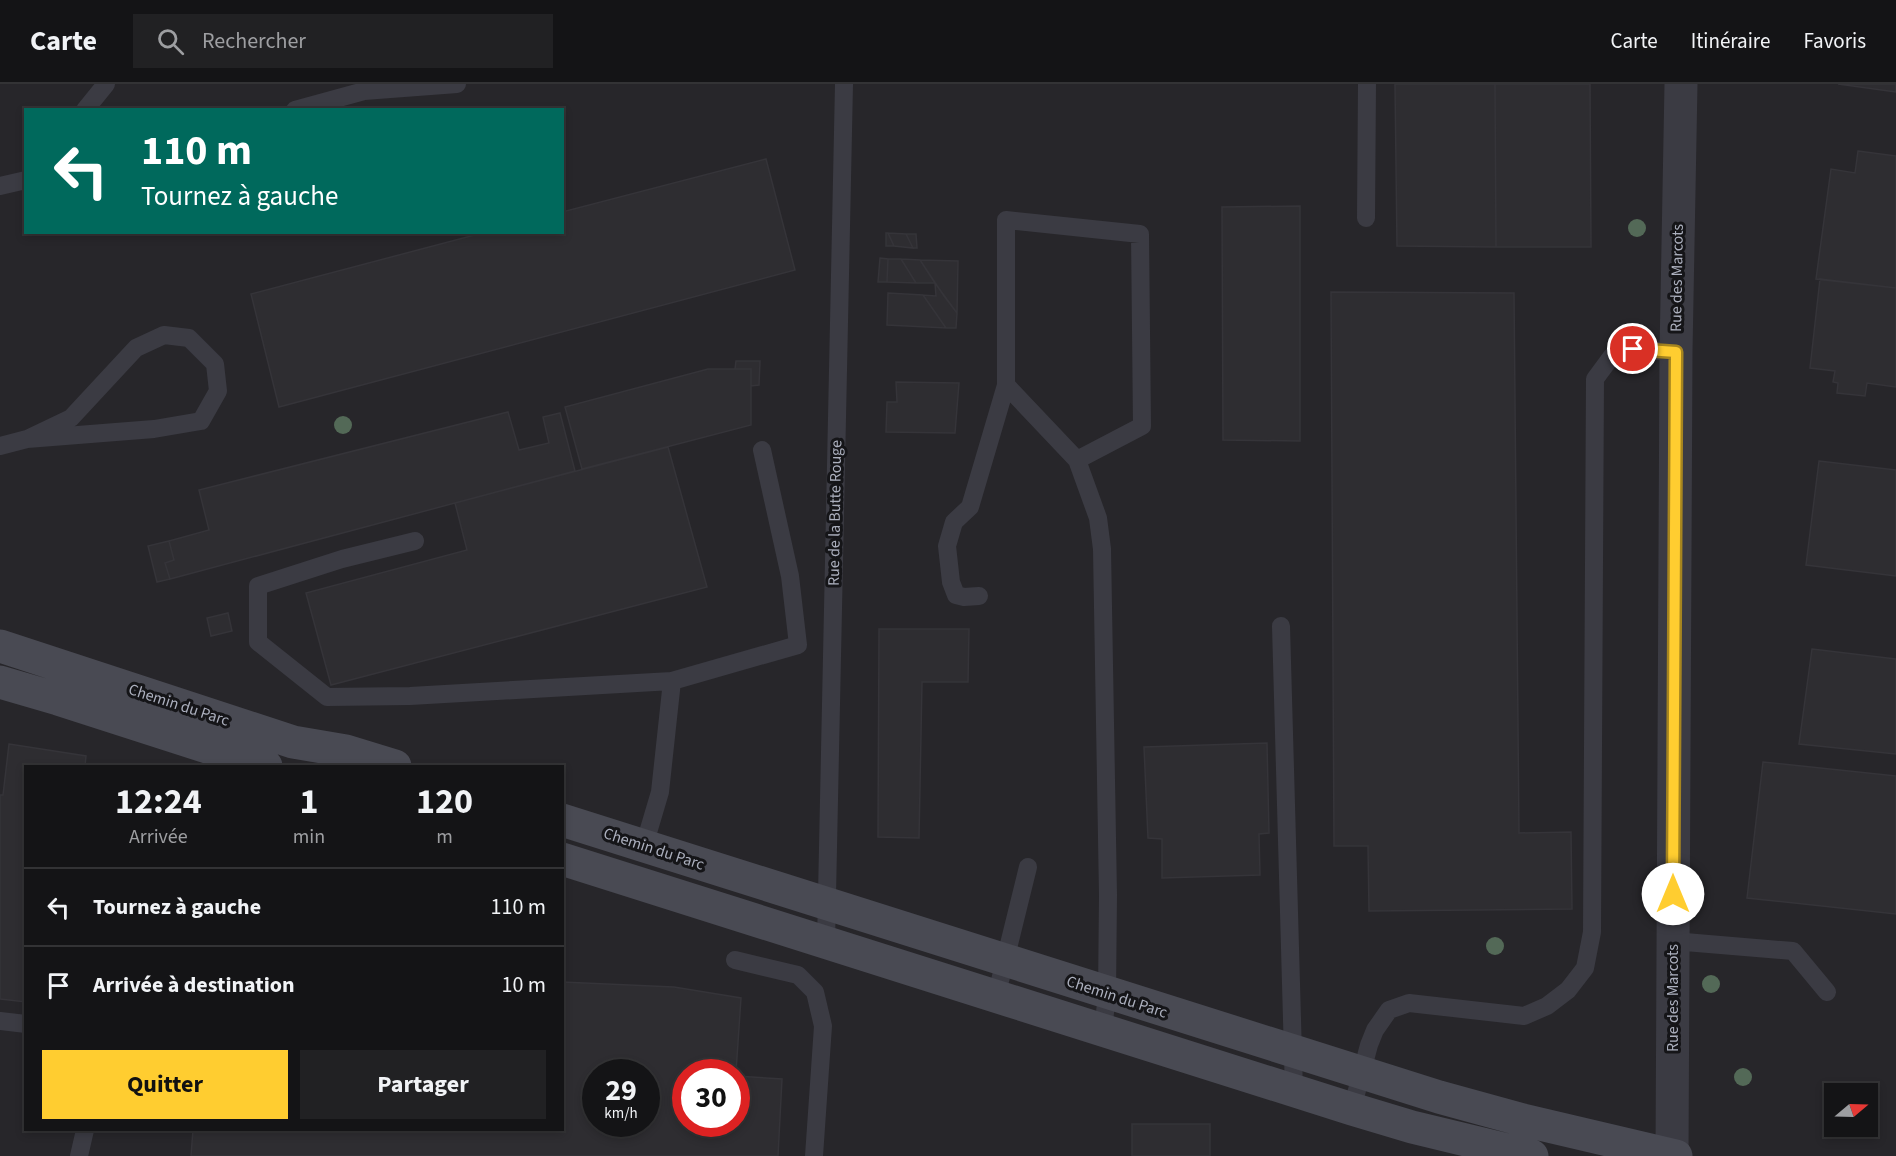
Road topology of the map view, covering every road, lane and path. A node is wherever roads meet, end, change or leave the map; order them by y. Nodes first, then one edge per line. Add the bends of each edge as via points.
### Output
1 (106, 84) edge
2 (457, 84) edge
3 (844, 84) edge
4 (1367, 84) edge
5 (1681, 84) edge
6 (88, 108) edge
7 (302, 108) edge
8 (1366, 218) dead end
9 (1676, 352) junction
10 (1006, 385) junction
11 (27, 439) junction
12 (0, 446) edge
13 (762, 450) dead end
14 (1077, 460) junction
15 (415, 540) dead end
16 (979, 596) dead end
17 (1281, 626) dead end
18 (0, 646) edge
19 (672, 681) junction
20 (0, 682) edge
21 (263, 765) edge
22 (392, 765) edge
23 (564, 821) edge
24 (644, 846) junction
25 (564, 860) edge
26 (1028, 867) dead end
27 (827, 904) junction
28 (1673, 941) junction
29 (826, 943) junction
30 (735, 960) dead end
31 (1005, 961) junction
32 (1827, 992) dead end
33 (1107, 994) junction
34 (996, 997) junction
35 (0, 1022) edge
36 (24, 1024) edge
37 (1103, 1031) junction
38 (1293, 1052) junction
39 (1362, 1073) junction
40 (1294, 1091) junction
41 (1352, 1109) junction
42 (85, 1131) edge
43 (79, 1156) edge
44 (814, 1156) edge
45 (1532, 1156) edge
46 (1673, 1156) edge

1 - 6 lane
2 - 7 lane via 364,91
3 - 27 lane, Rue de la Butte Rouge
4 - 8 lane
5 - 9 street, Rue des Marcots
9 - 28 street, Rue des Marcots
9 - 39 lane via 1633,349 1612,356 1595,379 1592,932 1585,968 1568,990 1547,1006 1524,1016 1409,1003 1389,1010 1375,1030
10 - 14 lane
10 - 14 lane via 1006,220 1140,234 1142,426
10 - 16 lane via 969,507 954,522 947,546 956,595
11 - 11 lane via 71,418 135,348 164,334 189,338 214,364 218,391 201,421 154,429
11 - 12 lane
13 - 19 lane via 790,576 798,645
14 - 33 lane via 1098,519 1102,549
15 - 19 lane via 258,586 258,642 327,697
17 - 38 lane
18 - 22 main road, Chemin du Parc via 293,742 346,751
19 - 24 lane via 660,792
20 - 21 main road, Chemin du Parc
23 - 24 main road, Chemin du Parc
24 - 27 main road, Chemin du Parc
25 - 29 main road
26 - 31 lane
27 - 29 lane, Rue de la Butte Rouge
27 - 31 main road, Chemin du Parc
28 - 32 lane via 1793,951
28 - 46 street, Rue des Marcots
29 - 34 main road
30 - 44 lane via 798,975 815,992 824,1026
31 - 33 main road, Chemin du Parc
31 - 34 lane
33 - 37 lane
33 - 38 main road, Chemin du Parc
34 - 37 main road
35 - 36 lane
37 - 40 main road
38 - 39 main road, Chemin du Parc
38 - 40 lane
39 - 41 lane
39 - 46 main road, Chemin du Parc via 1513,1117
40 - 41 main road
41 - 45 main road
42 - 43 lane

